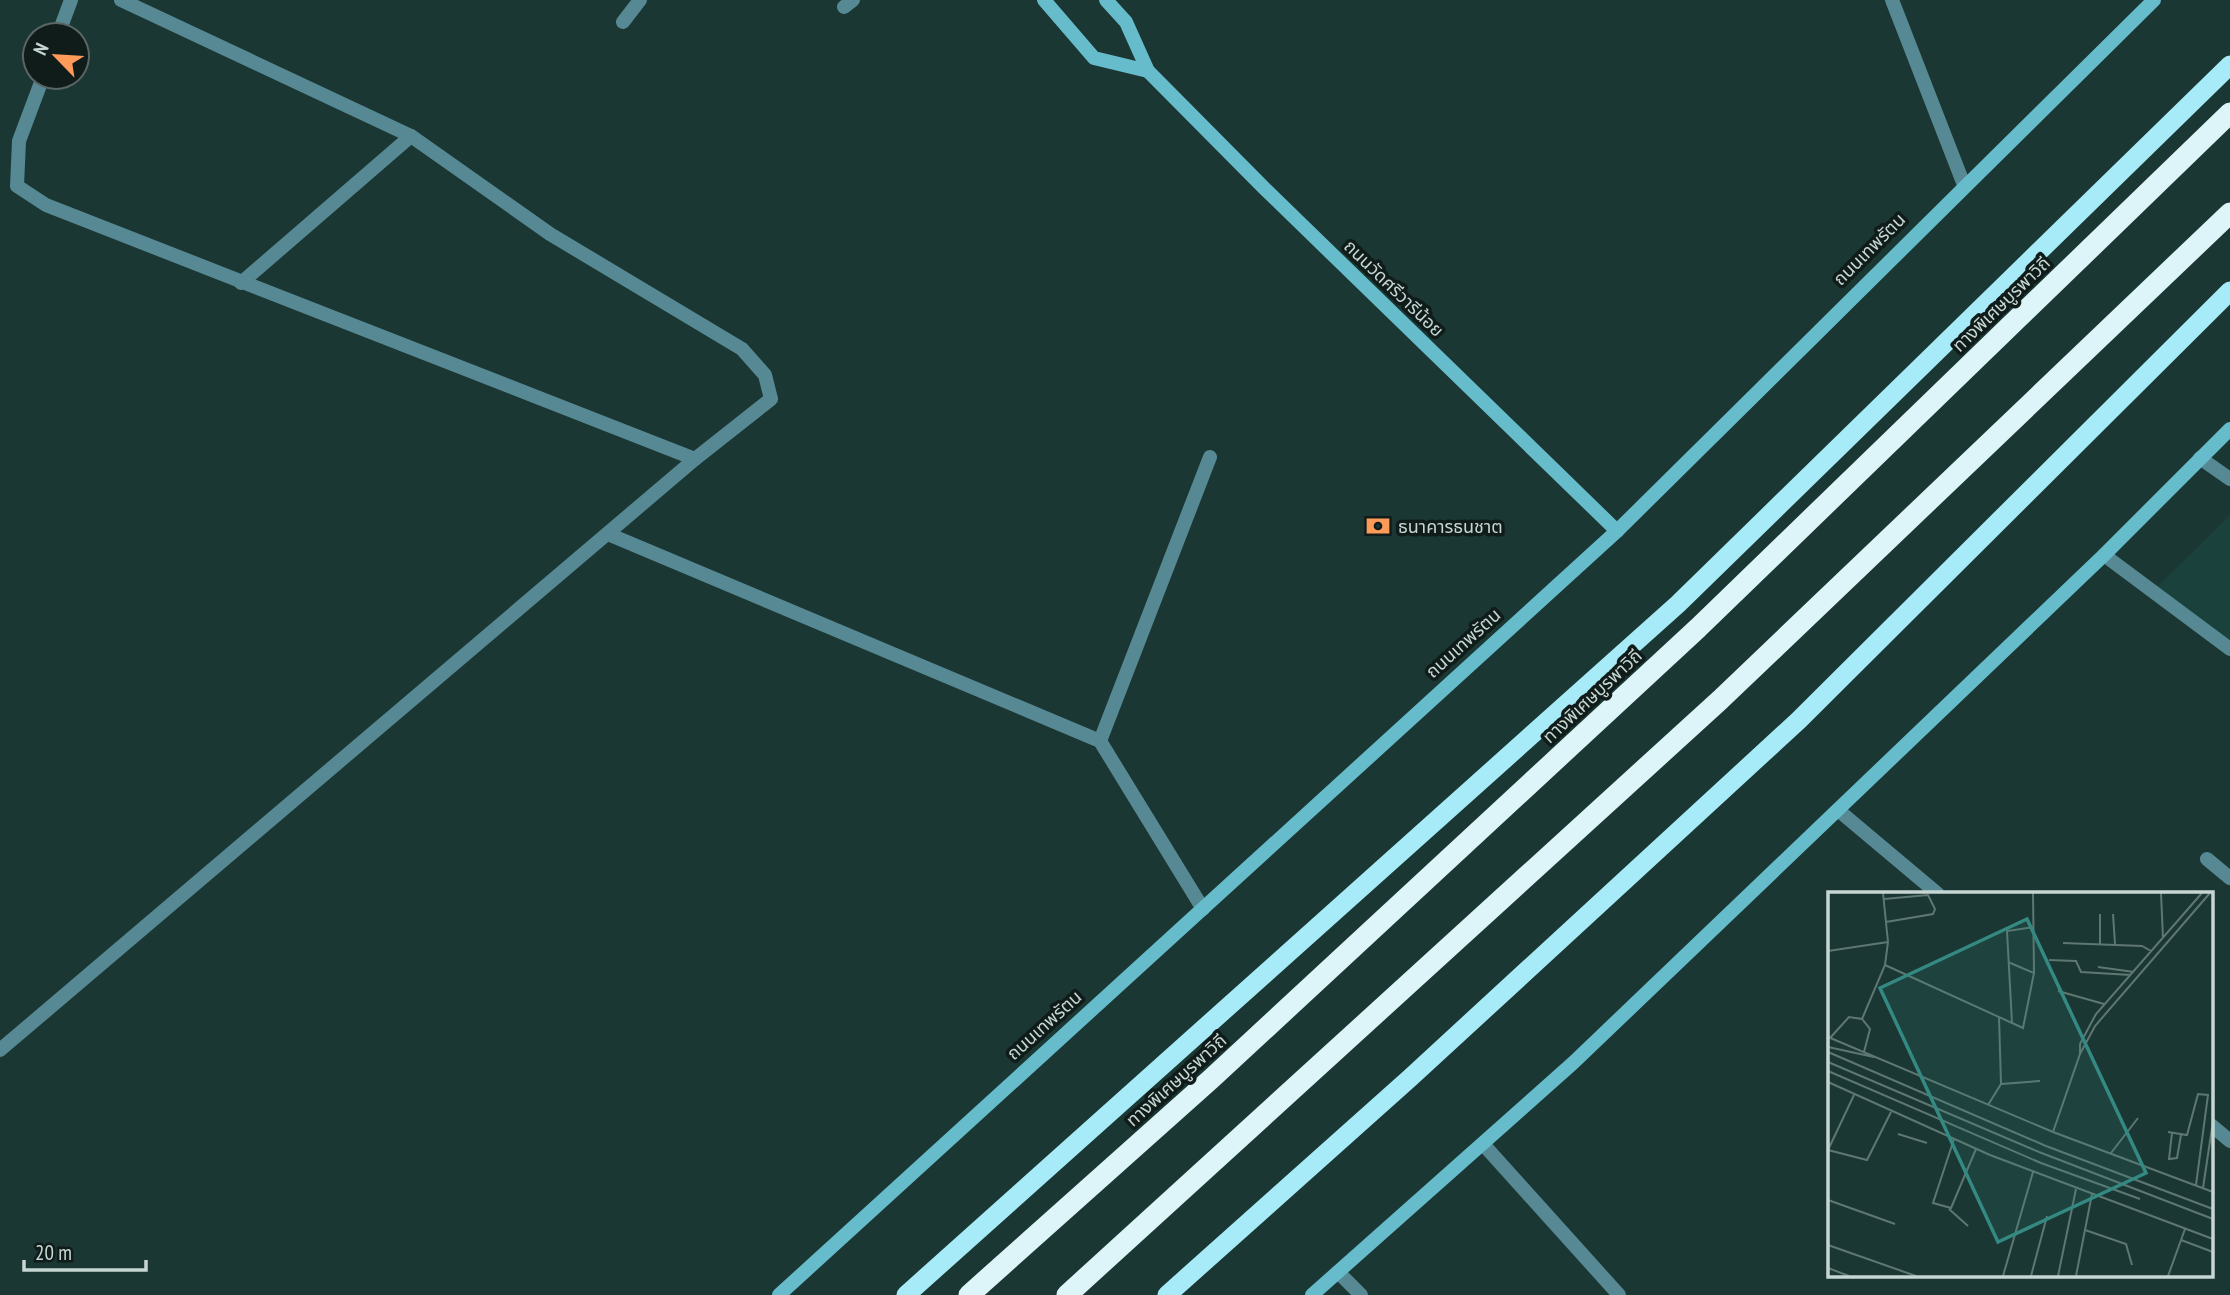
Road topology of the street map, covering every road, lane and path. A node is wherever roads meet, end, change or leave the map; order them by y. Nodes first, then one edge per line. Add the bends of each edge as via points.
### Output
1 (71, 0) edge
2 (121, 0) edge
3 (640, 0) edge
4 (1044, 0) edge
5 (1106, 0) edge
6 (1892, 0) edge
7 (2154, 0) edge
8 (63, 21) edge
9 (624, 22) dead end
10 (2230, 65) edge
11 (1148, 71) junction
12 (38, 91) edge
13 (2230, 113) edge
14 (411, 136) junction
15 (1964, 185) junction
16 (2230, 212) edge
17 (241, 283) junction
18 (2230, 290) edge
19 (2230, 429) edge
20 (1210, 457) dead end
21 (2200, 458) junction
22 (695, 459) junction
23 (2230, 480) edge
24 (1617, 531) junction
25 (608, 534) junction
26 (2104, 555) junction
27 (2230, 649) edge
28 (1100, 741) junction
29 (1838, 810) junction
30 (2207, 859) dead end
31 (2230, 878) edge
32 (1936, 892) edge
33 (1203, 909) junction
34 (0, 1050) edge
35 (2212, 1126) edge
36 (2230, 1141) edge
37 (1483, 1144) junction
38 (1338, 1272) junction
39 (779, 1295) edge
40 (906, 1295) edge
41 (969, 1295) edge
42 (1067, 1295) edge
43 (1167, 1295) edge
44 (1312, 1295) edge
45 (1361, 1295) edge
46 (1619, 1295) edge

1 - 8 street
2 - 14 street
3 - 9 street
4 - 11 main road via 1094,58
5 - 11 main road, ถนนวัดศรีวารีน้อย via 1126,22
6 - 15 street
7 - 15 main road, ถนนเทพรัตน
10 - 40 highway via 1678,604
11 - 24 main road, ถนนวัดศรีวารีน้อย
12 - 17 street via 19,141 17,186 46,205
13 - 41 highway, ทางพิเศษบูรพาวิถี via 1698,628 1211,1079
14 - 17 street
14 - 22 street via 550,234 742,349 765,375 771,399
15 - 24 main road, ถนนเทพรัตน
16 - 42 highway via 1720,700
17 - 22 street
18 - 43 highway via 1799,720
19 - 21 main road
20 - 28 street
21 - 23 street
21 - 26 main road
22 - 25 street
24 - 33 main road, ถนนเทพรัตน
25 - 28 street
25 - 34 street
26 - 27 street
26 - 29 main road
28 - 33 street
29 - 32 street
29 - 37 main road
30 - 31 street
33 - 39 main road, ถนนเทพรัตน
35 - 36 street
37 - 38 main road
37 - 46 street
38 - 44 main road
38 - 45 street

